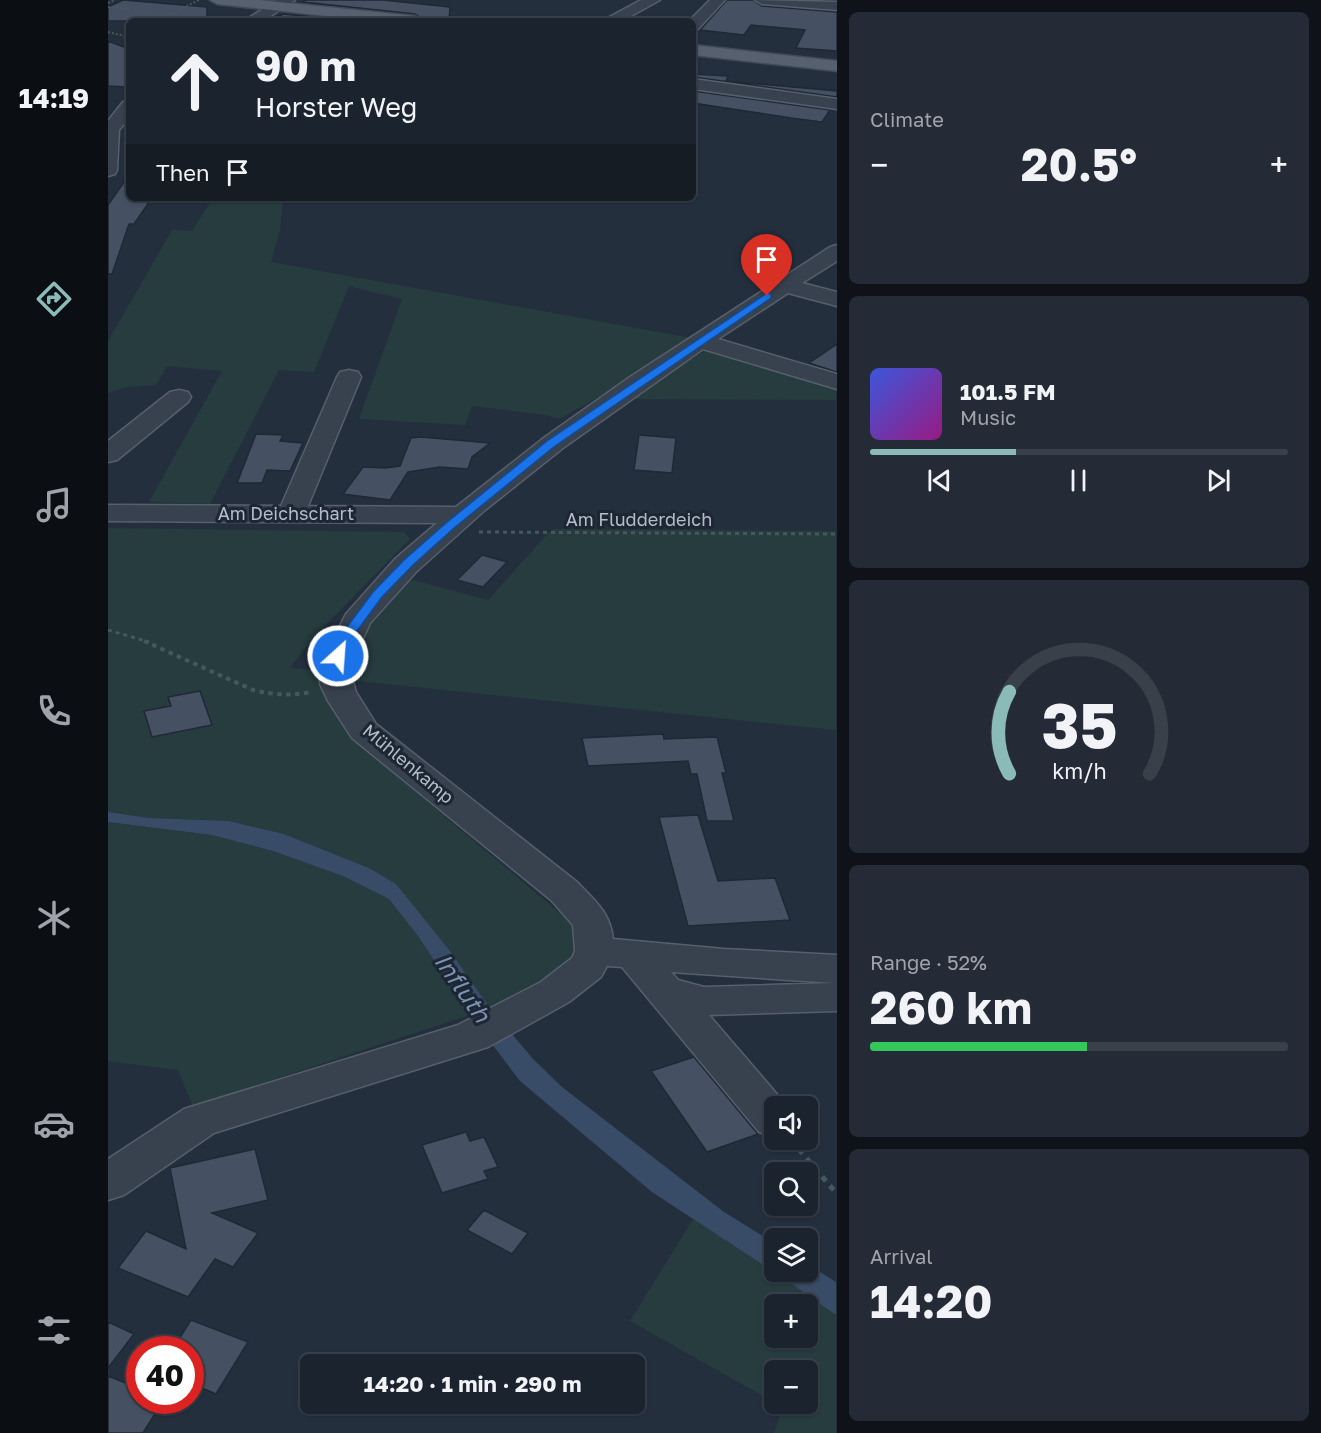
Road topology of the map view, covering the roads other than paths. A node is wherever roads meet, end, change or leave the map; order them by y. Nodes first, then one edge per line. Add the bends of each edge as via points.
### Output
1 (217, 0) edge
2 (653, 0) edge
3 (718, 0) edge
4 (762, 0) edge
5 (281, 3) edge
6 (837, 6) edge
7 (257, 18) edge
8 (392, 18) edge
9 (616, 18) edge
10 (696, 23) edge
11 (696, 50) edge
12 (837, 66) edge
13 (696, 84) edge
14 (837, 104) edge
15 (126, 110) edge
16 (108, 170) edge
17 (837, 251) edge
18 (784, 285) junction
19 (837, 299) edge
20 (701, 341) junction
21 (349, 376) dead end
22 (837, 382) edge
23 (179, 398) dead end
24 (108, 454) edge
25 (108, 513) edge
26 (291, 514) junction
27 (460, 517) junction
28 (595, 951) junction
29 (635, 956) junction
30 (837, 969) edge
31 (663, 990) junction
32 (837, 997) edge
33 (764, 1108) edge
34 (108, 1182) edge

1 - 5 main road
2 - 9 street
3 - 10 street
4 - 6 street
5 - 7 street
5 - 8 main road
11 - 12 main road
13 - 14 street
15 - 16 street via 110,130
17 - 18 street, Mühlenkamp
18 - 19 street
18 - 20 street, Mühlenkamp
20 - 22 street
20 - 27 street, Mühlenkamp via 551,444
21 - 26 street
23 - 24 street
25 - 26 street, Am Deichschart
26 - 27 street, Am Deichschart
27 - 28 street, Mühlenkamp via 377,595 341,643 335,668 338,684 364,731 564,891 592,922
28 - 29 street
28 - 34 street via 587,967 555,992 473,1036 199,1121
29 - 30 street
29 - 31 street
31 - 32 street via 704,1001
31 - 33 street

